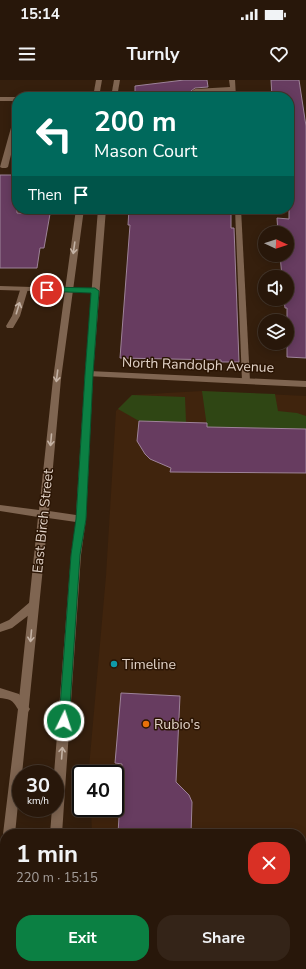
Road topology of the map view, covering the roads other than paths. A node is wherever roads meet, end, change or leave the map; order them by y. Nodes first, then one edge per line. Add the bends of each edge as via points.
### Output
1 (99, 80) edge
2 (117, 80) edge
3 (232, 80) edge
4 (232, 89) junction
5 (195, 91) dead end
6 (97, 92) edge
7 (115, 92) edge
8 (232, 92) edge
9 (0, 99) edge
10 (12, 99) edge
11 (12, 136) edge
12 (4, 167) dead end
13 (79, 214) edge
14 (102, 214) edge
15 (238, 214) edge
16 (0, 288) edge
17 (24, 289) junction
18 (68, 290) junction
19 (95, 291) junction
20 (10, 326) dead end
21 (89, 374) junction
22 (246, 381) junction
23 (306, 384) edge
24 (0, 508) edge
25 (44, 513) junction
26 (81, 519) junction
27 (34, 605) junction
28 (0, 628) edge
29 (0, 693) edge
30 (24, 709) junction
31 (9, 829) edge
32 (56, 829) edge

1 - 6 street
2 - 7 street
3 - 4 lane
4 - 5 lane
4 - 8 lane
9 - 10 street
11 - 12 street
13 -> 18 street, East Birch Street
14 - 19 street
15 - 22 lane
16 - 17 street
17 - 18 street
20 -> 17 lane via 16,316
18 - 19 street
18 -> 25 street, East Birch Street
19 - 21 street
21 - 22 street, North Randolph Avenue
21 - 26 street
22 - 23 street, North Randolph Avenue
24 - 25 street
25 - 26 street
25 - 27 street, East Birch Street
32 -> 26 street via 76,555
27 - 28 street via 6,628
27 -> 30 street, East Birch Street
29 - 30 street via 15,697
30 - 31 street, East Birch Street

